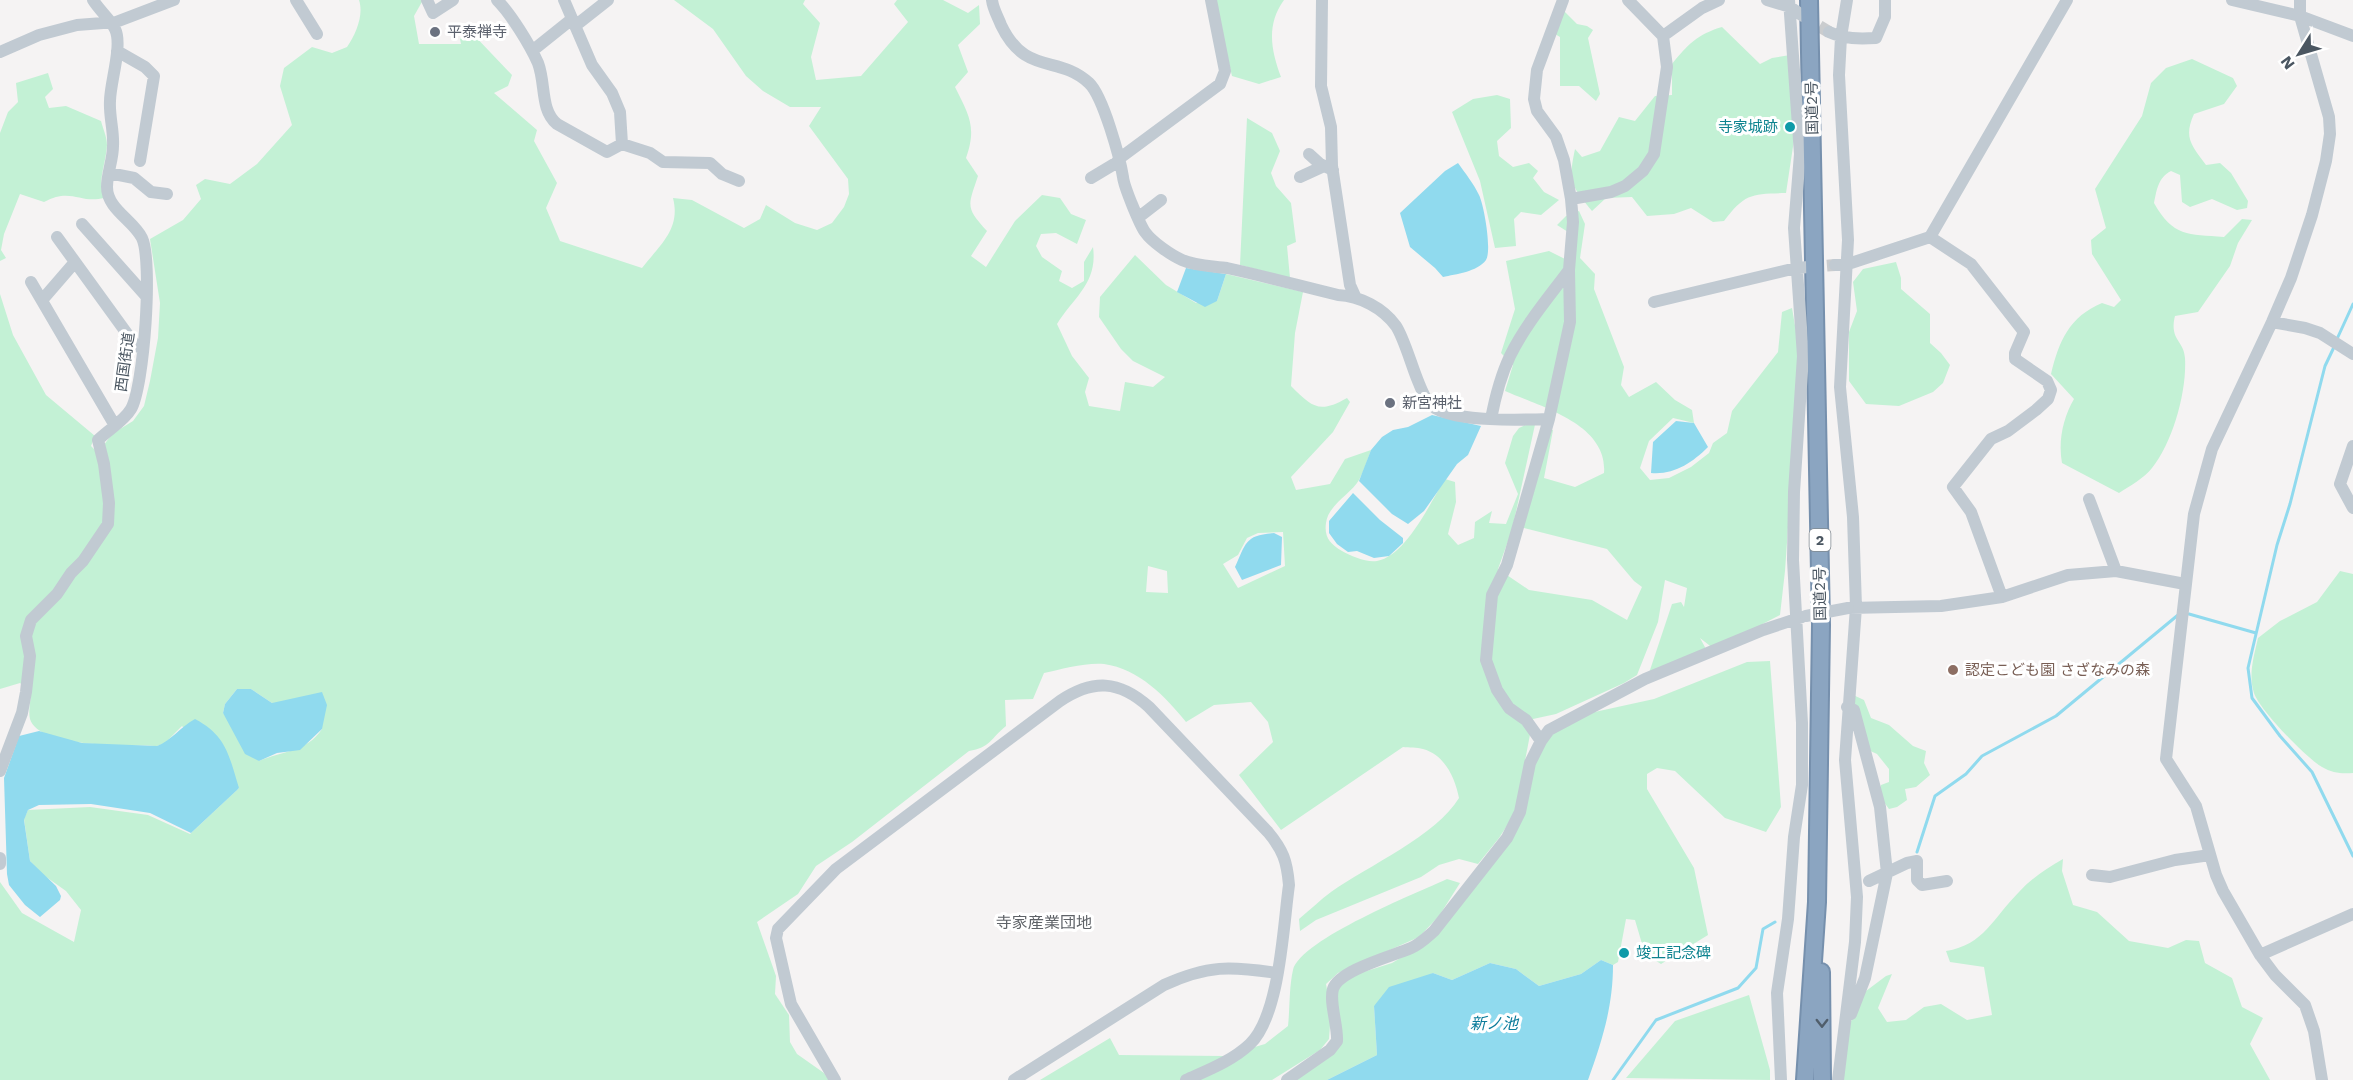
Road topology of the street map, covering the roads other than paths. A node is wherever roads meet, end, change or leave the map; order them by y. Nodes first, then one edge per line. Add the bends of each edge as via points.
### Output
1 (93, 0) edge
2 (174, 0) edge
3 (296, 0) edge
4 (427, 0) edge
5 (453, 0) edge
6 (497, 0) edge
7 (564, 0) edge
8 (608, 0) edge
9 (992, 0) edge
10 (1211, 0) edge
11 (1322, 0) edge
12 (1563, 0) edge
13 (1628, 0) edge
14 (1719, 0) edge
15 (1767, 0) edge
16 (1809, 0) edge
17 (1847, 0) edge
18 (1885, 0) edge
19 (2067, 0) edge
20 (2232, 0) edge
21 (2300, 0) edge
22 (1790, 4) edge
23 (1803, 16) tunnel mouth
24 (2300, 16) junction
25 (110, 23) junction
26 (574, 23) junction
27 (1829, 32) tunnel mouth
28 (317, 34) dead end
29 (1663, 36) junction
30 (2353, 36) edge
31 (1841, 37) junction
32 (117, 51) junction
33 (532, 51) junction
34 (0, 52) edge
35 (622, 144) junction
36 (1309, 154) dead end
37 (1120, 158) junction
38 (140, 161) dead end
39 (1328, 168) junction
40 (109, 173) junction
41 (1300, 177) dead end
42 (1091, 178) dead end
43 (739, 181) dead end
44 (167, 194) dead end
45 (1571, 199) junction
46 (1161, 200) dead end
47 (1139, 217) junction
48 (82, 224) dead end
49 (57, 237) dead end
50 (1930, 237) junction
51 (75, 262) junction
52 (1848, 264) junction
53 (1834, 265) tunnel mouth
54 (1802, 268) junction
55 (1569, 270) junction
56 (31, 282) dead end
57 (146, 296) junction
58 (1355, 296) junction
59 (43, 299) junction
60 (1654, 302) dead end
61 (2272, 322) junction
62 (142, 348) junction
63 (2353, 354) edge
64 (1491, 419) junction
65 (1548, 419) junction
66 (114, 424) junction
67 (2353, 446) edge
68 (2089, 499) dead end
69 (2353, 508) edge
70 (2116, 571) junction
71 (2185, 584) junction
72 (2002, 597) junction
73 (1852, 608) junction
74 (1802, 617) junction
75 (1847, 707) junction
76 (1541, 741) junction
77 (0, 771) edge
78 (2210, 855) junction
79 (0, 858) edge
80 (0, 864) edge
81 (1887, 873) junction
82 (2092, 875) dead end
83 (1869, 881) dead end
84 (1947, 881) dead end
85 (1816, 902) junction
86 (2353, 914) edge
87 (2260, 955) junction
88 (1813, 957) junction
89 (1277, 973) junction
90 (1844, 1027) junction
91 (835, 1080) edge
92 (1014, 1080) edge
93 (1186, 1080) edge
94 (1287, 1080) edge
95 (1780, 1080) edge
96 (1796, 1080) edge
97 (1805, 1080) edge
98 (1822, 1080) edge
99 (1838, 1080) edge
100 (2322, 1080) edge

1 - 25 street, 西国街道
2 - 25 street
3 - 28 street
4 - 5 street via 433,13
6 - 33 street
7 - 26 street
8 - 26 street
9 - 37 street via 1017,51 1090,84
10 - 37 street via 1225,71 1220,84
11 - 39 street via 1321,86 1331,127
12 - 45 street via 1537,70 1534,99 1537,111 1556,138
13 - 29 street
14 - 29 street
15 - 22 street
16 - 85 highway, 国道2号 / 2 via 1821,625
17 - 31 street
18 - 31 street via 1885,17 1876,38
19 - 50 street
20 - 24 street
21 - 24 street
22 - 23 street
22 - 54 street via 1800,154 1794,228
24 - 30 street
24 - 61 street via 2329,117 2330,134 2312,215
25 - 32 street, 西国街道 via 116,30
25 - 34 street via 77,25
26 - 33 street
26 - 35 street via 592,65 620,112
27 - 31 street
29 - 45 street via 1667,67 1654,154 1643,171 1625,186
31 - 52 street via 1839,75
32 - 38 street via 154,76
32 - 40 street, 西国街道 via 110,100 113,147
33 - 35 street via 539,65 550,118 608,152
35 - 43 street via 650,153 663,162 710,163 722,174
36 - 39 street
37 - 42 street
37 - 47 street via 1123,182
39 - 41 street
39 - 58 street
40 - 44 street via 134,178 151,192
40 - 57 street, 西国街道 via 109,197 143,240
45 - 55 street
46 - 47 street
47 - 58 street via 1145,232 1182,260
48 - 57 street
49 - 51 street
50 - 52 street
50 - 72 street via 1971,264 2024,332 2015,359 2047,381 2051,390 2036,410 1991,439 1953,487 1971,512
51 - 59 street
51 - 62 street via 136,346
52 - 53 street
52 - 73 street via 1840,387 1853,517
54 - 60 street
54 - 74 street via 1803,356 1793,560
55 - 64 street via 1510,356
55 - 65 street via 1570,322
56 - 59 street
57 - 62 street, 西国街道
58 - 64 street via 1386,314 1398,328 1424,397 1435,407
59 - 66 street
61 - 63 street via 2320,333
61 - 71 street via 2211,449 2194,514
62 - 66 street, 西国街道 via 132,407 126,417
64 - 65 street
65 - 76 street via 1507,565 1492,595 1486,660 1497,690 1509,708 1526,720
66 - 77 street, 西国街道 via 98,440 109,503 108,524 57,594 31,620 26,636 30,656 22,713
67 - 69 street via 2340,484
68 - 70 street
70 - 71 street
70 - 72 street via 2068,575
71 - 78 street via 2166,759 2196,806
72 - 73 street via 1941,606
73 - 74 street, bridge
73 - 75 street
74 - 76 street via 1645,679 1549,730
74 - 95 street via 1802,785 1777,993
75 - 81 street via 1854,711 1880,807
75 - 90 street via 1845,760 1857,897
76 - 94 street via 1530,763 1520,812 1507,838 1422,942 1338,981 1332,995 1337,1041
78 - 82 street via 2110,878
78 - 87 street via 2223,891
79 - 80 street
81 - 83 street
81 - 84 street via 1917,861 1917,880 1922,885
81 - 90 street via 1865,978
85 - 88 highway, 国道2号 / 2
85 -> 98 highway
86 - 87 street
87 - 100 street via 2305,1005 2313,1024
88 - 96 highway
88 - 97 highway, 国道2号 / 2
89 - 91 street via 1289,885 1282,849 1136,695 1106,685 1090,686 1060,701 836,869 778,929 776,938 791,1004
89 - 92 street via 1238,968 1186,975
89 - 93 street via 1261,1032 1235,1055
90 - 99 street

